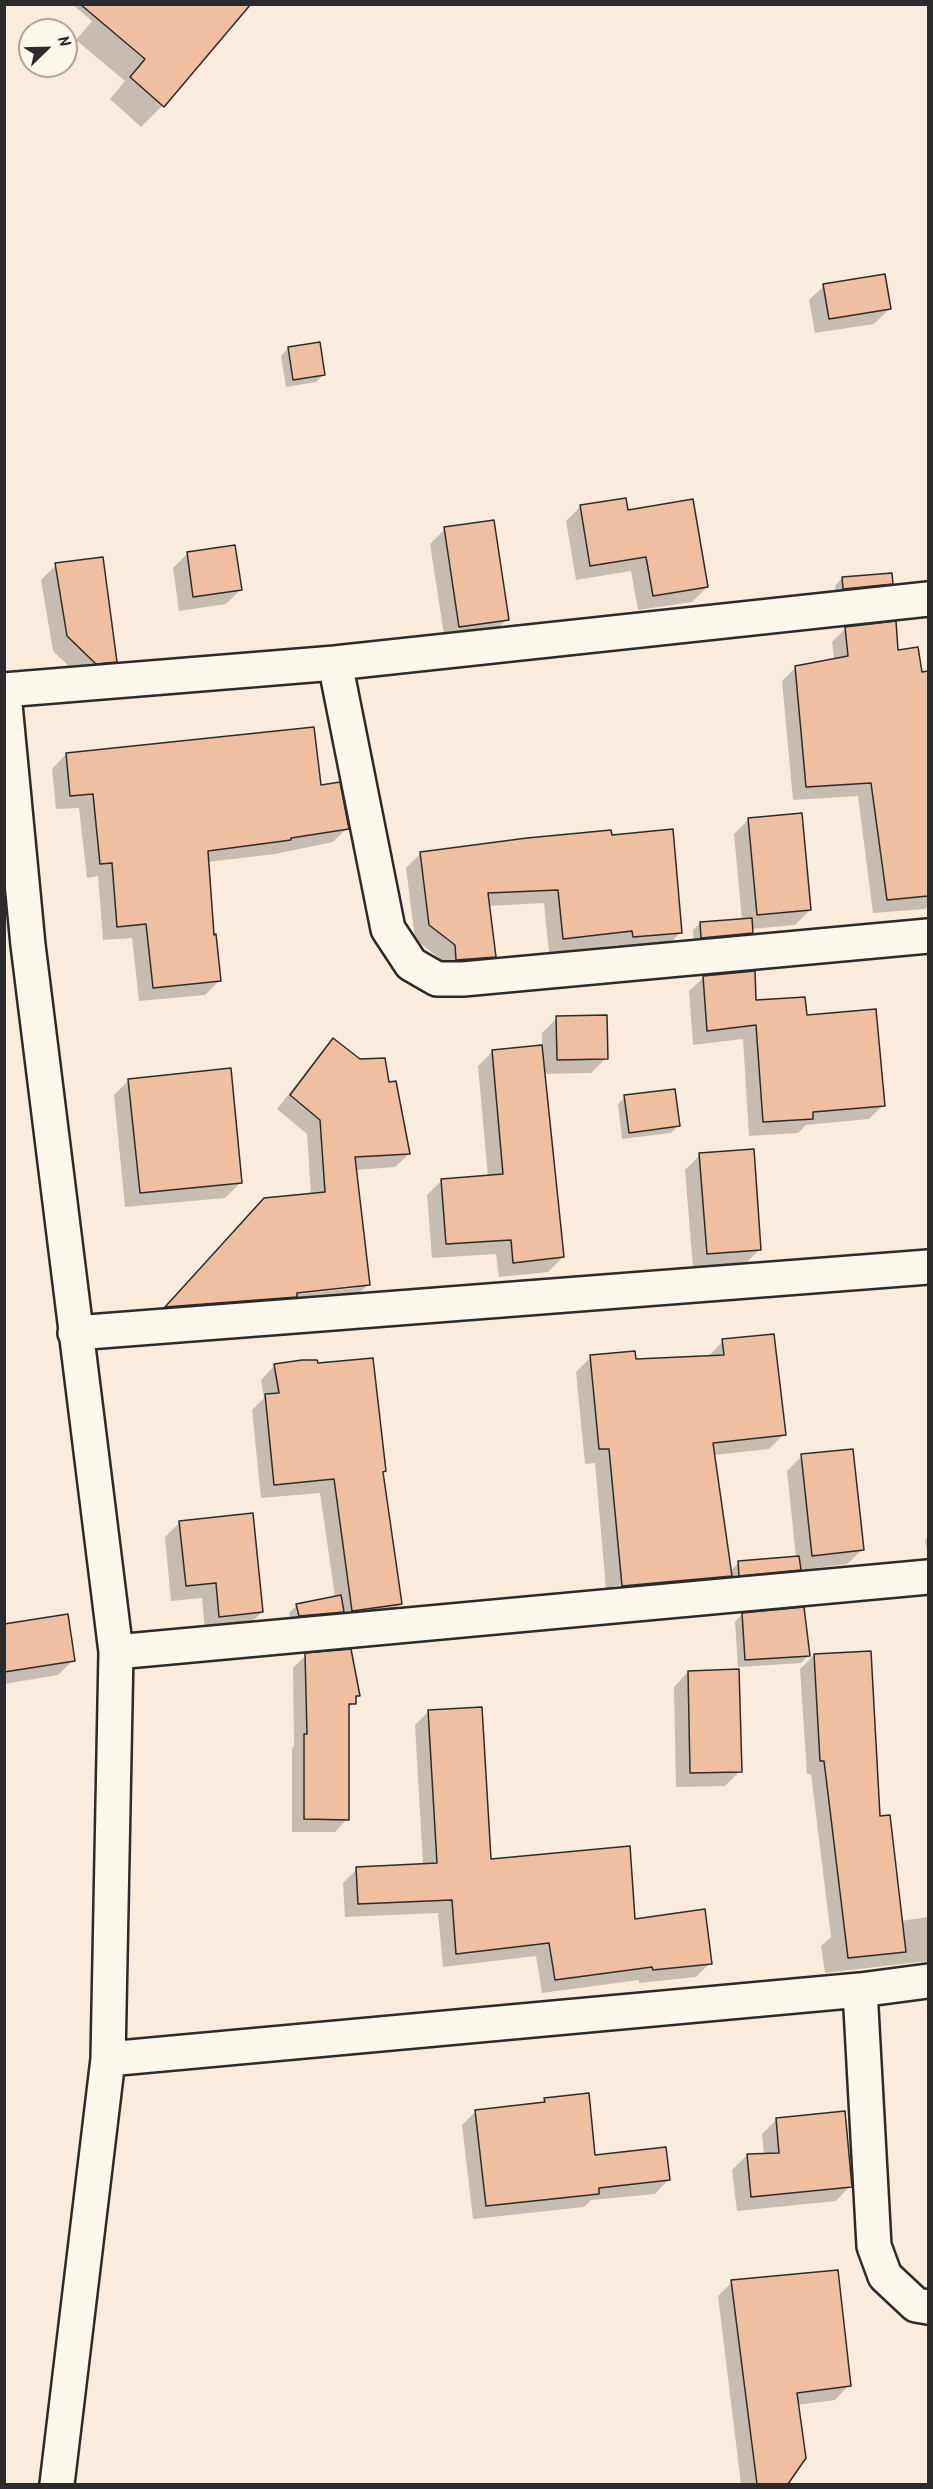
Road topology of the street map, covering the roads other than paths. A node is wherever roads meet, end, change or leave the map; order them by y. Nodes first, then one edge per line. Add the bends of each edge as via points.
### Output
1 (928, 599) edge
2 (335, 663) junction
3 (4, 692) edge
4 (928, 936) edge
5 (16, 947) edge
6 (928, 1267) edge
7 (75, 1333) junction
8 (928, 1577) edge
9 (116, 1652) junction
10 (928, 1981) edge
11 (860, 1990) junction
12 (108, 2060) junction
13 (928, 2307) edge
14 (57, 2484) edge

1 - 2 street
2 - 3 street
2 - 4 street via 388,929 411,964 437,979
3 - 5 street
5 - 7 street
6 - 7 street
7 - 9 street
8 - 9 street
9 - 12 street
10 - 11 street
11 - 12 street
11 - 13 street via 873,2246 885,2276 916,2305
12 - 14 street

